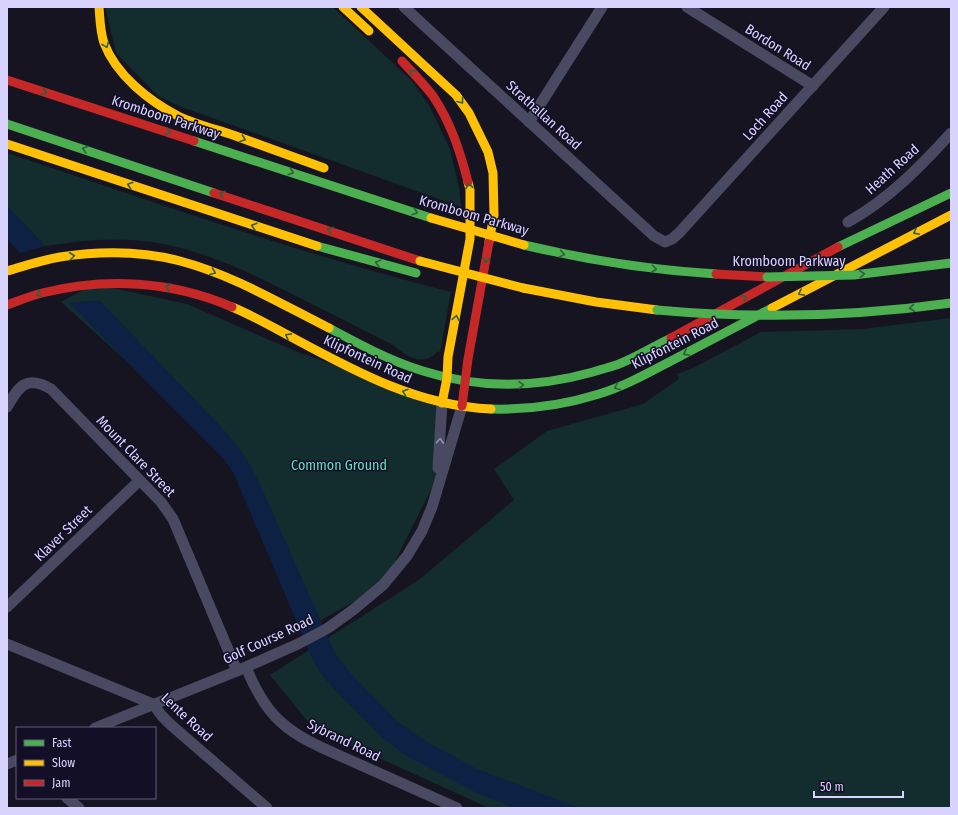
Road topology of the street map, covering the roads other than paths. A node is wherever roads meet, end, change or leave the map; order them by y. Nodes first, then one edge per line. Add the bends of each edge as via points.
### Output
1 (99, 7) edge
2 (343, 7) edge
3 (361, 7) edge
4 (404, 7) edge
5 (602, 7) edge
6 (687, 7) edge
7 (884, 7) edge
8 (378, 39) dead end
9 (395, 55) dead end
10 (7, 80) edge
11 (813, 86) junction
12 (529, 122) junction
13 (7, 124) edge
14 (951, 133) edge
15 (7, 144) edge
16 (331, 171) dead end
17 (951, 193) edge
18 (440, 211) dead end
19 (951, 214) edge
20 (848, 222) dead end
21 (665, 242) joint
22 (521, 244) junction
23 (951, 263) edge
24 (7, 271) edge
25 (420, 274) dead end
26 (453, 282) dead end
27 (488, 290) dead end
28 (951, 303) edge
29 (7, 305) edge
30 (447, 378) junction
31 (466, 382) junction
32 (442, 403) junction
33 (462, 406) junction
34 (7, 407) edge
35 (139, 481) junction
36 (437, 486) junction
37 (7, 607) edge
38 (7, 644) edge
39 (242, 669) junction
40 (153, 704) junction
41 (97, 727) edge
42 (68, 799) edge
43 (79, 808) edge
44 (267, 808) edge
45 (457, 808) edge

1 -> 16 main road via 98,16 103,38 120,71 132,85 156,103 179,116
2 - 8 main road
3 -> 31 main road via 456,95 469,112 488,152 493,173 494,215
4 - 12 street, Strathallan Road
5 - 12 street
6 - 11 street, Bordon Road
7 - 11 street, Loch Road
30 -> 9 main road via 448,357 470,239 470,190 457,143 446,117 421,81
10 -> 22 main road, Kromboom Parkway, bridge via 431,218
11 - 21 street, Loch Road via 679,233
12 - 21 street, Strathallan Road via 654,236
28 -> 13 main road, bridge via 864,313 765,316 683,312 518,292
14 - 20 street, Heath Road via 911,177 887,197
25 -> 15 main road via 316,246
31 -> 17 main road, Klipfontein Road via 536,384 575,377 619,364 824,254
18 - 22 main road, bridge via 483,226
19 -> 33 main road, Klipfontein Road via 634,380 600,394 558,404 506,409
22 -> 23 main road, Kromboom Parkway, bridge via 615,264 701,274 799,277 854,275
24 -> 30 main road, Klipfontein Road via 58,257 88,254 118,253 180,261 240,283 384,356
26 - 27 main road
32 -> 29 main road, Klipfontein Road via 387,386 231,307 205,296 178,289 121,282 94,284 40,293
30 - 31 main road, Klipfontein Road
30 - 32 main road
31 - 33 main road
32 - 33 main road, Klipfontein Road
36 -> 32 street, Golf Course Road
33 - 36 street, Golf Course Road
34 - 35 street, Mount Clare Street via 19,388 26,384 34,382 51,389
35 - 37 street, Klaver Street
35 - 39 street, Mount Clare Street via 161,502 173,519
36 - 39 street, Golf Course Road via 422,531 404,561 383,585 328,628
38 - 40 street, Lente Road
39 - 40 street, Golf Course Road
39 - 45 street, Sybrand Road via 272,712 296,733 334,753
40 - 41 street, Golf Course Road
40 - 44 street, Lente Road via 171,725
42 - 43 street

